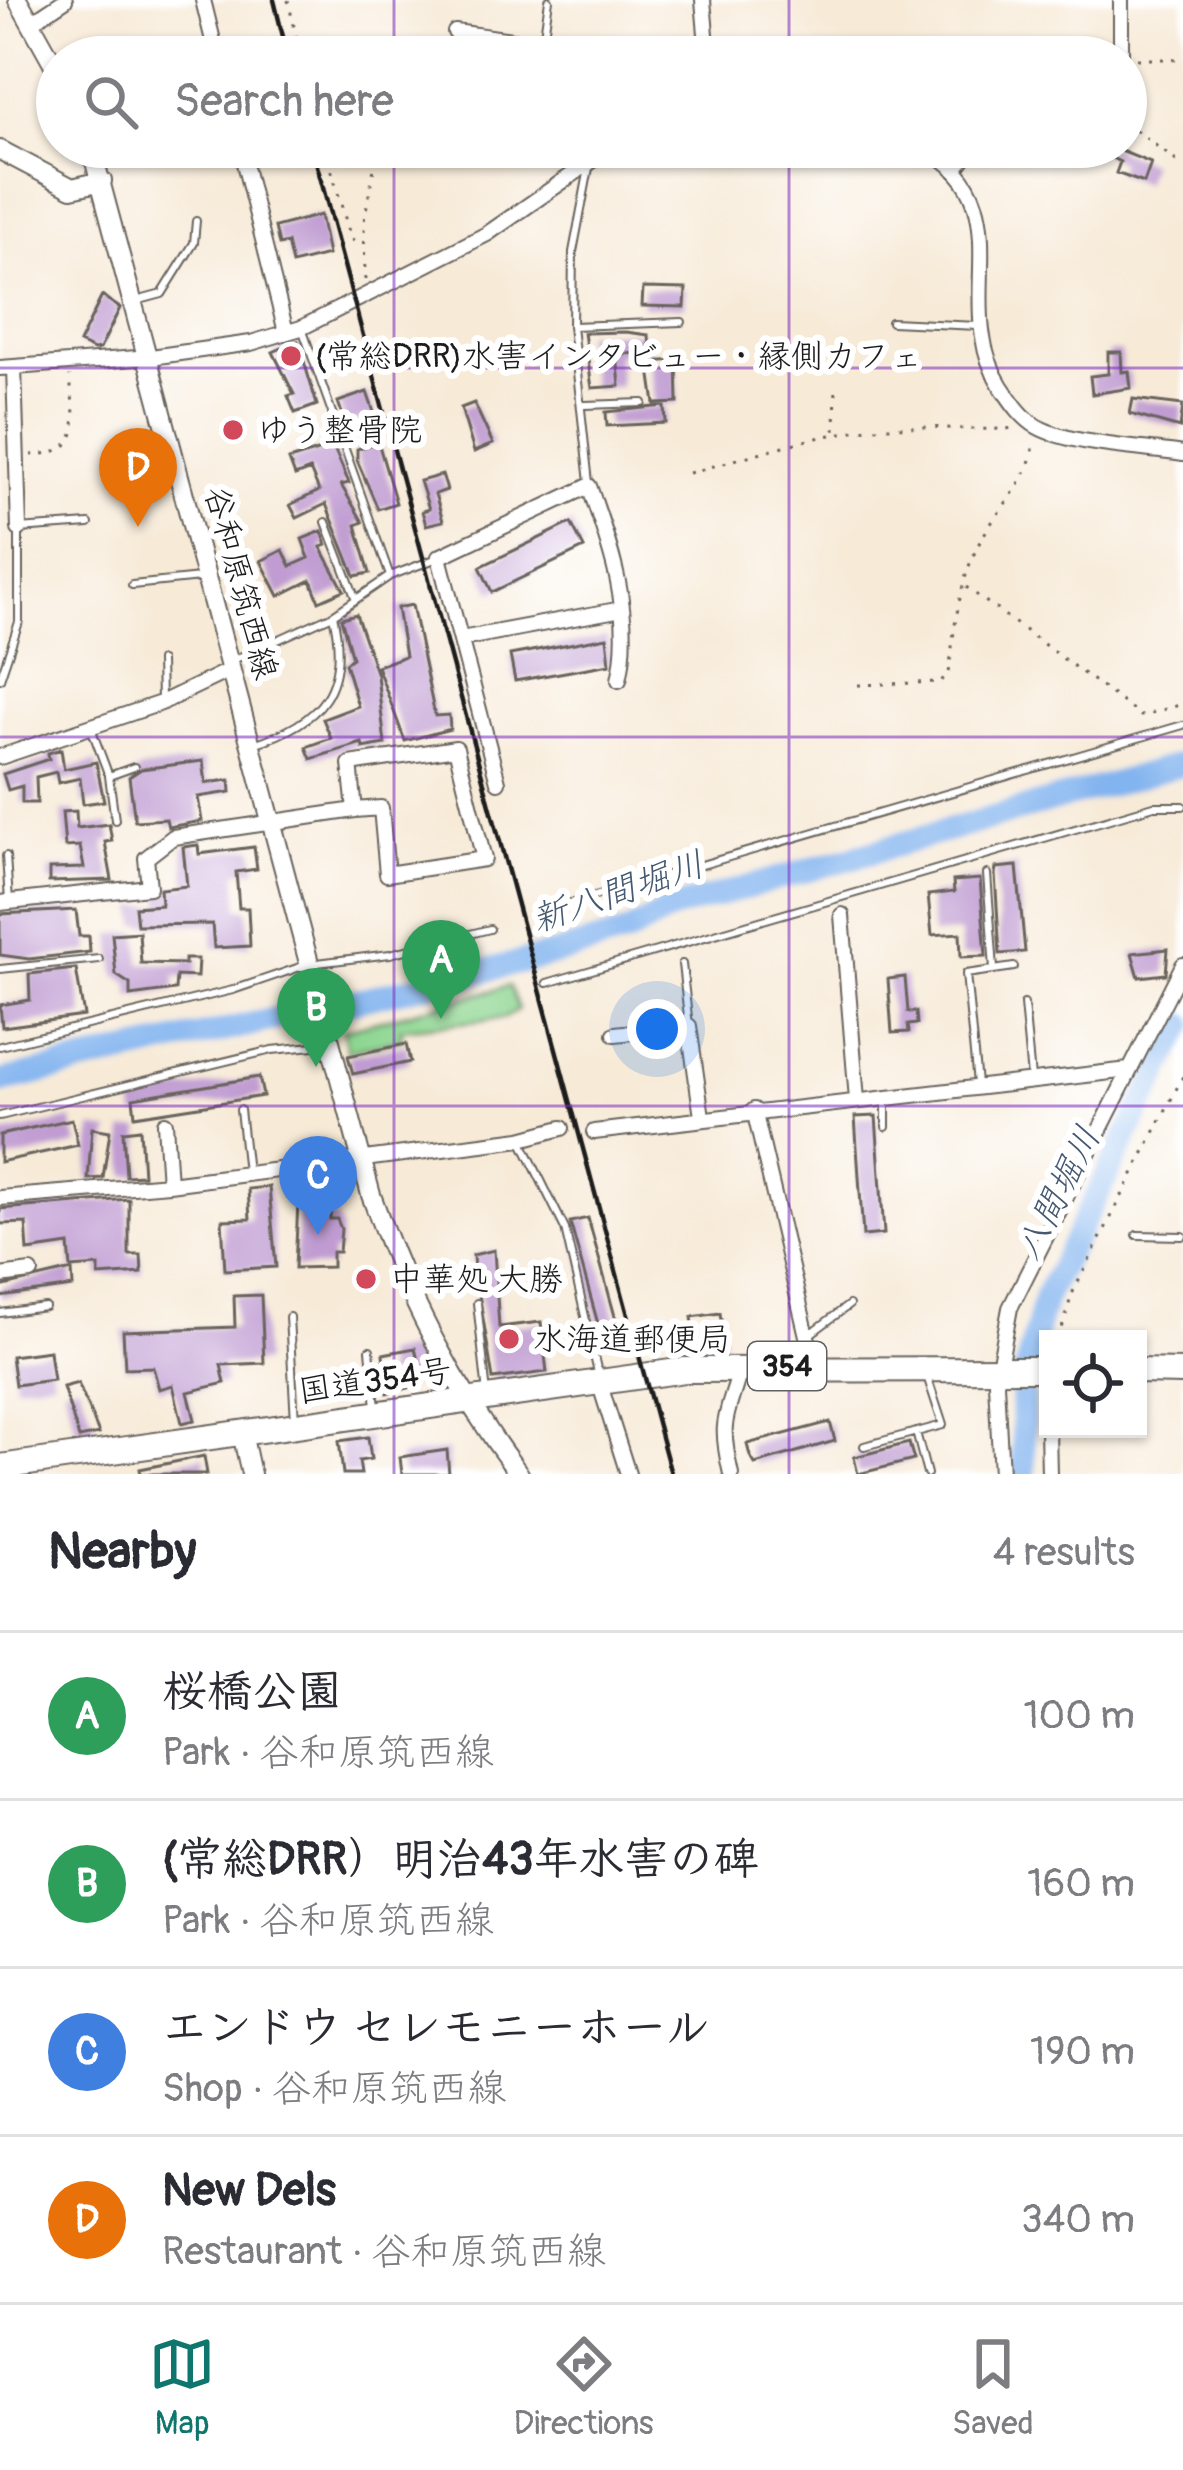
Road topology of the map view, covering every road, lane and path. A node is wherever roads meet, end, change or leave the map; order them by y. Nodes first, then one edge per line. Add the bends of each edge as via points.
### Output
1 (18, 0) edge
2 (65, 0) edge
3 (203, 0) edge
4 (288, 0) edge
5 (548, 0) edge
6 (703, 0) edge
7 (1121, 0) edge
8 (32, 22) junction
9 (455, 32) dead end
10 (39, 36) edge
11 (212, 36) edge
12 (296, 36) edge
13 (491, 36) edge
14 (545, 36) edge
15 (706, 36) edge
16 (1123, 36) edge
17 (1147, 58) edge
18 (1183, 59) edge
19 (1147, 139) edge
20 (0, 150) edge
21 (1183, 166) edge
22 (98, 168) edge
23 (246, 168) edge
24 (331, 168) edge
25 (375, 168) edge
26 (586, 168) edge
27 (589, 168) edge
28 (956, 168) edge
29 (103, 181) junction
30 (196, 221) dead end
31 (362, 246) junction
32 (366, 294) junction
33 (136, 301) junction
34 (682, 322) dead end
35 (891, 322) dead end
36 (572, 326) junction
37 (978, 326) junction
38 (294, 330) junction
39 (151, 357) junction
40 (69, 361) junction
41 (7, 367) edge
42 (836, 385) dead end
43 (644, 403) dead end
44 (585, 405) junction
45 (1036, 426) junction
46 (835, 433) junction
47 (1183, 454) edge
48 (17, 455) junction
49 (689, 473) dead end
50 (589, 486) junction
51 (326, 522) dead end
52 (89, 524) dead end
53 (19, 529) junction
54 (439, 557) junction
55 (390, 576) junction
56 (207, 577) junction
57 (132, 585) dead end
58 (965, 586) junction
59 (355, 598) junction
60 (622, 609) junction
61 (332, 615) junction
62 (461, 639) junction
63 (160, 661) dead end
64 (231, 665) junction
65 (0, 679) edge
66 (619, 680) dead end
67 (858, 685) dead end
68 (161, 703) junction
69 (1183, 704) edge
70 (90, 724) junction
71 (1183, 724) edge
72 (253, 744) junction
73 (0, 757) edge
74 (134, 767) dead end
75 (109, 776) junction
76 (498, 782) dead end
77 (1183, 806) edge
78 (355, 810) junction
79 (115, 820) dead end
80 (272, 822) junction
81 (6, 856) dead end
82 (987, 874) dead end
83 (4, 903) edge
84 (540, 912) dead end
85 (842, 915) dead end
86 (490, 929) dead end
87 (100, 959) dead end
88 (682, 964) dead end
89 (1183, 965) edge
90 (1014, 967) dead end
91 (310, 968) junction
92 (0, 969) edge
93 (994, 970) junction
94 (548, 983) dead end
95 (1024, 1004) dead end
96 (689, 1026) junction
97 (615, 1034) dead end
98 (330, 1040) junction
99 (0, 1046) edge
100 (1129, 1070) junction
101 (1183, 1076) edge
102 (1031, 1081) junction
103 (977, 1088) junction
104 (886, 1097) junction
105 (857, 1100) junction
106 (240, 1110) dead end
107 (754, 1110) junction
108 (0, 1116) edge
109 (701, 1117) junction
110 (165, 1124) dead end
111 (886, 1126) dead end
112 (562, 1129) dead end
113 (594, 1132) dead end
114 (521, 1139) junction
115 (361, 1159) junction
116 (248, 1174) junction
117 (169, 1184) junction
118 (0, 1198) edge
119 (1137, 1235) dead end
120 (1183, 1236) edge
121 (31, 1272) dead end
122 (0, 1276) edge
123 (477, 1303) dead end
124 (849, 1305) dead end
125 (46, 1307) dead end
126 (0, 1313) edge
127 (289, 1317) dead end
128 (1062, 1330) edge
129 (809, 1335) junction
130 (370, 1350) dead end
131 (741, 1366) junction
132 (814, 1366) junction
133 (923, 1368) junction
134 (1025, 1369) edge
135 (1147, 1371) edge
136 (1183, 1372) edge
137 (599, 1382) junction
138 (476, 1399) junction
139 (376, 1414) junction
140 (295, 1426) junction
141 (916, 1432) junction
142 (242, 1433) junction
143 (1048, 1438) edge
144 (864, 1446) dead end
145 (0, 1467) edge
146 (251, 1474) edge
147 (520, 1474) edge
148 (628, 1474) edge
149 (731, 1474) edge
150 (927, 1474) edge
151 (1000, 1474) edge
152 (1049, 1474) edge

1 - 8 main road
2 - 8 street
3 - 11 street
4 - 12 path
5 - 14 lane
6 - 15 street
7 - 16 street
8 - 10 main road
9 - 13 street
17 - 18 path
19 - 21 path
20 - 29 main road via 72,188
22 - 29 main road, 谷和原筑西線
23 - 38 street
24 - 31 path via 351,239
25 - 31 path
26 - 32 street via 487,234
27 - 36 lane via 574,252
28 - 37 street via 982,223
29 - 33 main road, 谷和原筑西線
30 - 33 lane via 194,243 162,294
31 - 32 path
32 - 38 street
33 - 39 main road, 谷和原筑西線
34 - 36 lane
35 - 37 lane
36 - 44 lane
37 - 45 street via 994,374
38 - 39 street
38 - 55 lane
39 - 40 street
39 - 56 main road, 谷和原筑西線
40 - 41 street
40 - 48 path via 69,446
41 - 48 street
42 - 46 path
43 - 44 lane
44 - 50 lane
45 - 46 path
45 - 47 street
45 - 58 path via 1033,453 1010,503 984,533
46 - 49 path
48 - 53 street
50 - 54 street
50 - 60 street
51 - 59 lane
52 - 53 lane
53 - 65 lane via 20,622
54 - 55 lane
54 - 62 street
55 - 59 lane
56 - 57 lane
56 - 64 main road, 谷和原筑西線
58 - 67 path via 950,674 940,682
58 - 69 path via 1142,716
59 - 61 lane
60 - 62 street
60 - 66 street
61 - 64 lane
61 - 72 lane via 342,654 322,703 293,732
62 - 76 street
63 - 68 lane
64 - 68 street
64 - 72 main road, 谷和原筑西線
68 - 70 street
70 - 73 street
70 - 75 lane
71 - 84 lane
72 - 80 main road, 谷和原筑西線
74 - 75 lane
75 - 79 lane
77 - 94 lane via 1154,806
78 - 78 street via 350,764 456,748 484,859 386,874 381,808
78 - 80 street
80 - 83 street via 173,837 146,858 148,887
80 - 91 main road, 谷和原筑西線
81 - 83 lane
82 - 93 lane
85 - 105 street
86 - 91 lane
87 - 92 lane
88 - 96 lane
89 - 100 street
90 - 93 lane
91 - 98 main road, 谷和原筑西線
91 - 99 lane
93 - 103 lane via 965,974
95 - 102 lane
96 - 97 street
96 - 109 street
98 - 108 lane
98 - 115 main road, 谷和原筑西線
100 - 102 street
100 - 134 street via 1010,1308
101 - 128 path via 1072,1294
102 - 103 street
103 - 104 street
104 - 105 street
104 - 111 lane
105 - 107 street
106 - 116 lane
107 - 109 street
107 - 129 street
109 - 113 street
110 - 117 street
112 - 114 street
114 - 115 street
114 - 137 lane via 565,1229
115 - 116 street
115 - 138 main road, 谷和原筑西線 via 398,1270
116 - 117 street
117 - 118 street
119 - 120 lane
121 - 122 street
123 - 138 lane
124 - 129 lane
125 - 126 lane
127 - 140 lane
129 - 132 street
130 - 139 lane
131 - 132 highway, 国道354号 / 354
131 - 137 highway, 国道354号 / 354
131 - 149 street via 723,1412
132 - 133 highway, 国道354号 / 354
133 - 134 highway, 国道354号 / 354
133 - 141 lane via 943,1425
134 - 151 street
135 - 136 highway
137 - 138 highway, 国道354号 / 354
137 - 148 street
138 - 139 highway, 国道354号 / 354
138 - 147 main road, 谷和原筑西線
139 - 140 highway, 国道354号 / 354
140 - 142 highway, 国道354号 / 354
141 - 144 lane
141 - 150 lane
142 - 145 highway, 国道354号 / 354
142 - 146 main road
143 - 152 street

